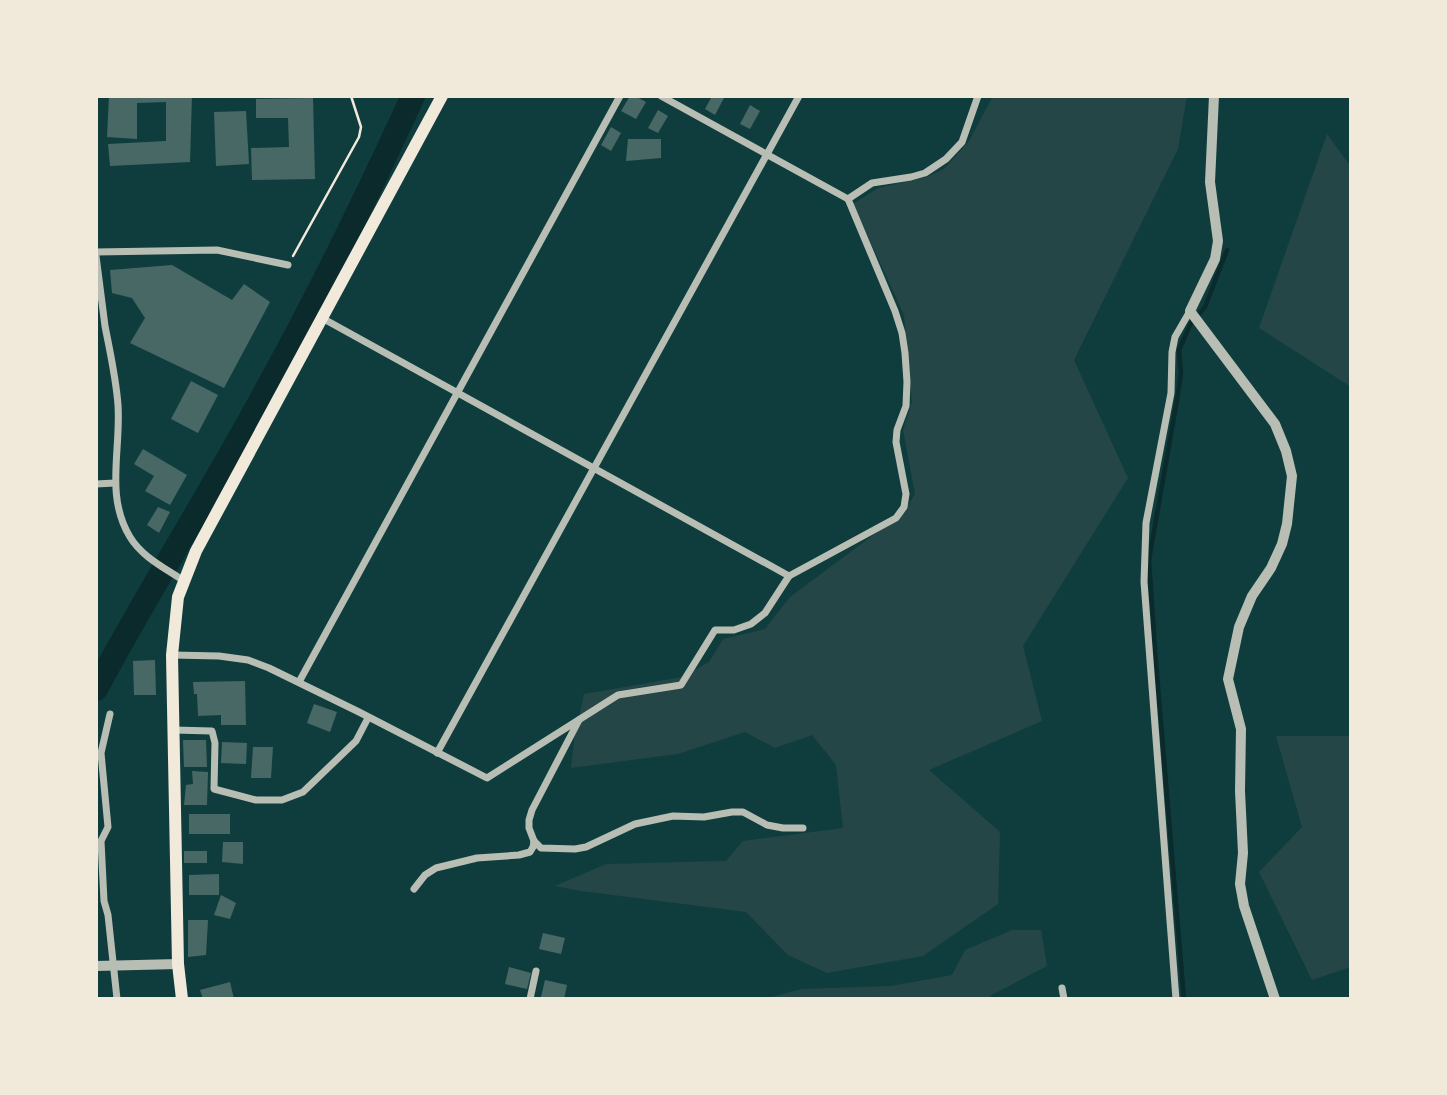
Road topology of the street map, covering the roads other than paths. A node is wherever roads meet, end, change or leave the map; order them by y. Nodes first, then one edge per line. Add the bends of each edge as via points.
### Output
1 (442, 96) edge
2 (620, 96) edge
3 (661, 96) edge
4 (799, 96) edge
5 (978, 96) edge
6 (1214, 96) edge
7 (766, 155) junction
8 (848, 199) junction
9 (96, 254) edge
10 (288, 265) road end
11 (1190, 311) junction
12 (322, 318) junction
13 (458, 393) junction
14 (594, 468) junction
15 (115, 483) junction
16 (96, 484) edge
17 (789, 576) junction
18 (178, 578) junction
19 (172, 655) junction
20 (299, 682) junction
21 (110, 714) dead end
22 (368, 718) junction
23 (579, 720) junction
24 (173, 730) junction
25 (437, 753) junction
26 (803, 828) dead end
27 (534, 841) junction
28 (414, 889) dead end
29 (178, 964) junction
30 (96, 966) edge
31 (113, 966) junction
32 (536, 971) dead end
33 (1062, 988) dead end
34 (117, 999) edge
35 (182, 999) edge
36 (530, 999) edge
37 (1064, 999) edge
38 (1176, 999) edge
39 (1275, 999) edge

1 - 12 main road
2 - 13 street
3 - 7 street
4 - 7 street
5 - 8 street via 962,142 946,159 925,173 872,183
6 - 11 street via 1209,182 1218,241 1215,259
7 - 8 street
7 - 14 street
8 - 17 street via 902,332 906,402 896,442 906,494 896,518
9 - 10 street via 217,250
9 - 15 street via 116,384
11 - 38 street via 1172,352 1171,393 1144,550
11 - 39 street via 1275,424 1292,476 1282,544 1239,627 1228,679 1241,729 1240,884
12 - 13 street
12 - 18 main road
13 - 14 street
13 - 20 street
14 - 17 street
14 - 25 street
15 - 16 street
15 - 18 street via 117,508 131,539 142,553
17 - 23 street via 765,613 751,624 715,630 681,685 618,695
18 - 19 main road
19 - 20 street via 248,660
19 - 24 main road
20 - 22 street
21 - 31 street via 101,753 108,827 101,841
22 - 24 street via 356,741 303,792 282,800 256,800 214,789 212,731
22 - 25 street
23 - 25 street via 487,778
23 - 27 street via 532,810 529,820
24 - 29 main road
26 - 27 street via 767,825 743,812 732,812 654,819 575,849 541,848
27 - 28 street via 530,852 519,855 436,867
29 - 31 street
29 - 35 main road
30 - 31 street
31 - 34 street
32 - 36 street
33 - 37 street

